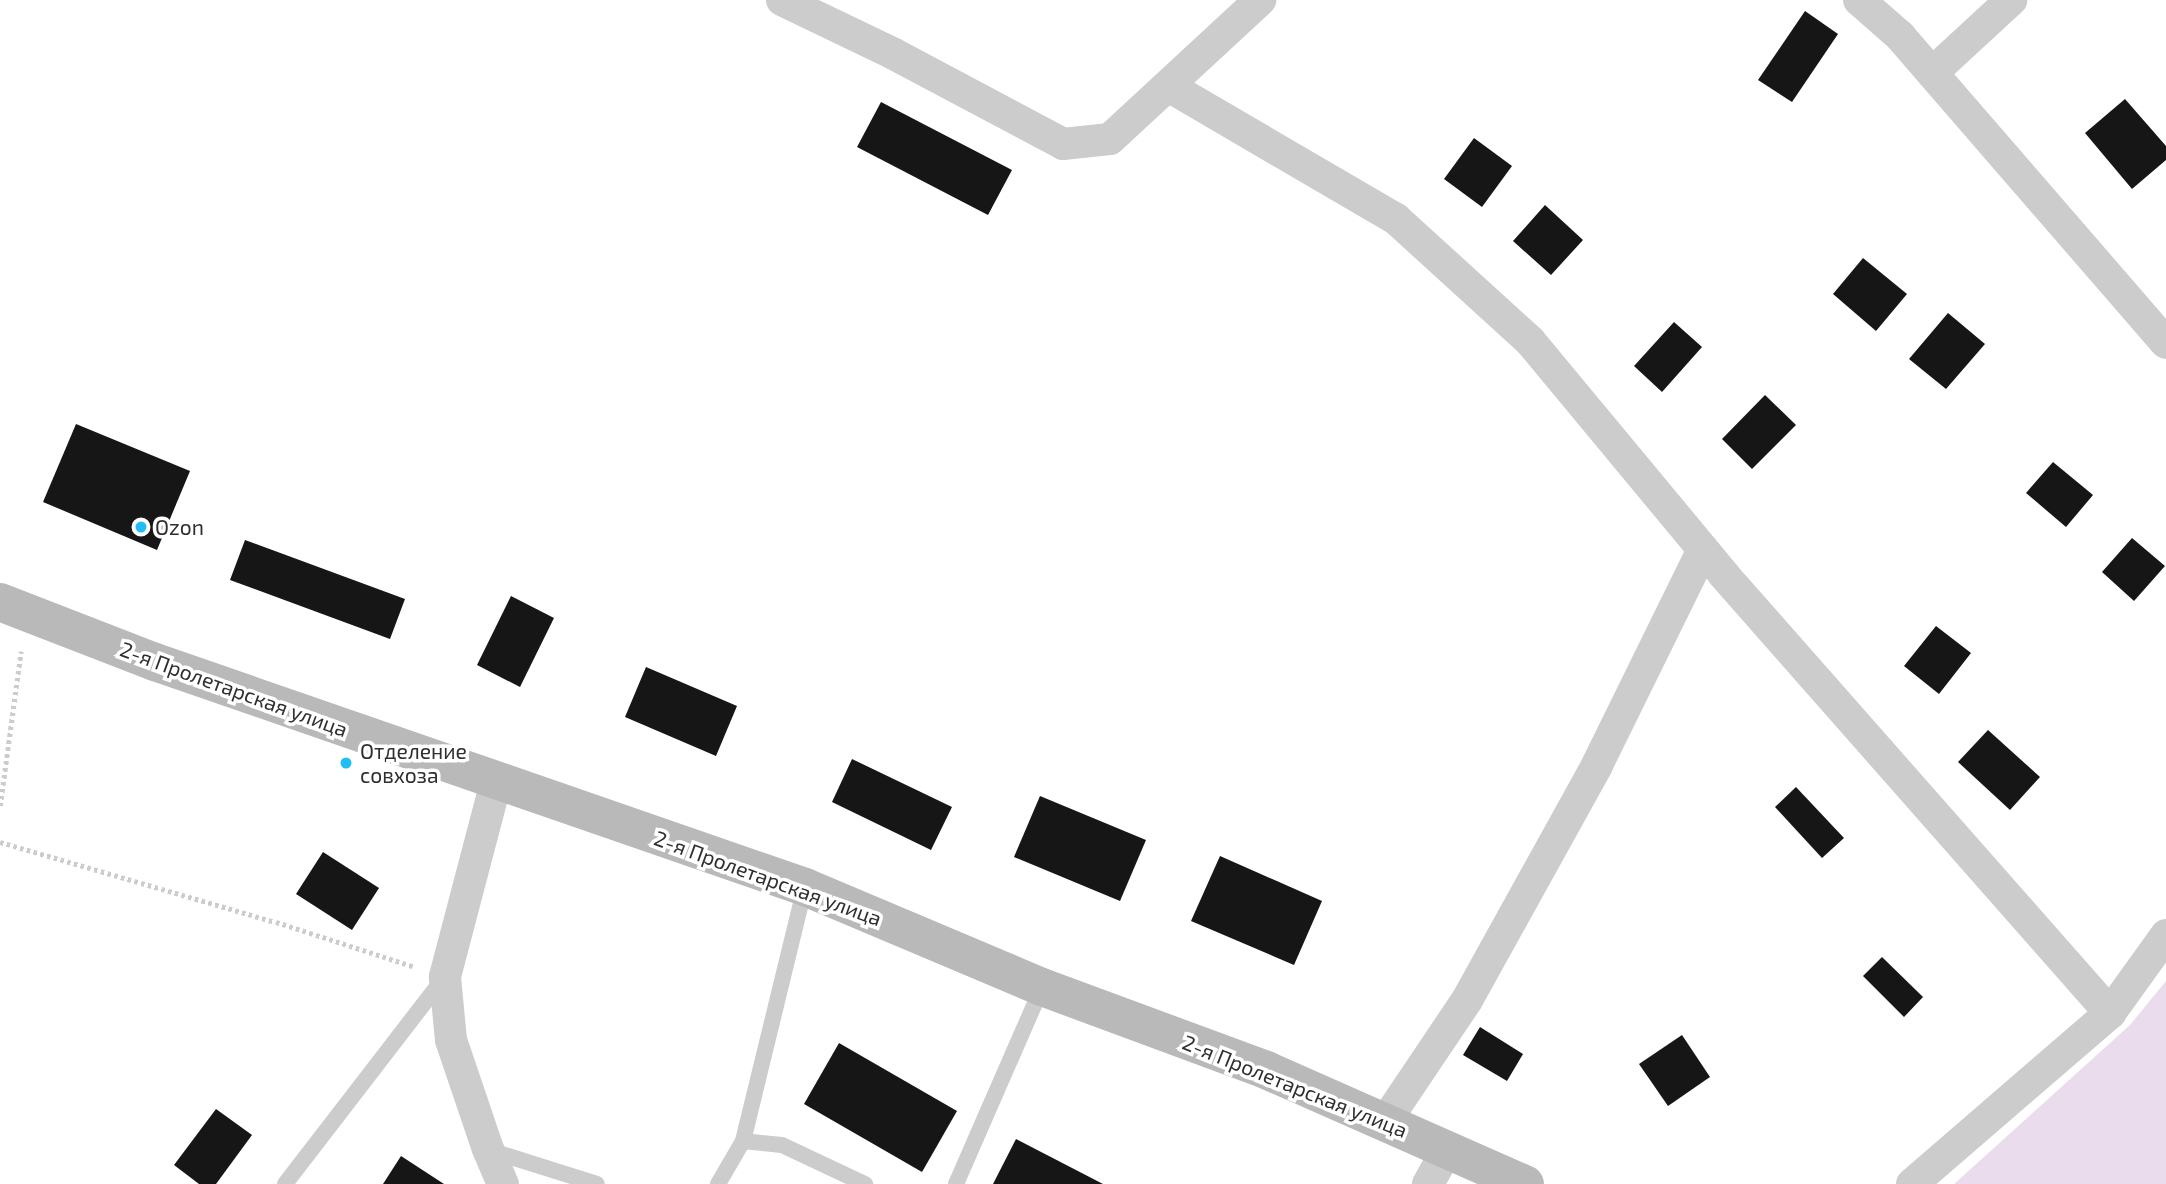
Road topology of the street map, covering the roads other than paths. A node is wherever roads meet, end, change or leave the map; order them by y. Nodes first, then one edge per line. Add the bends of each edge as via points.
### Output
1 (782, 0) edge
2 (1260, 0) edge
3 (1859, 0) edge
4 (2011, 0) edge
5 (1932, 74) junction
6 (1170, 87) junction
7 (2166, 343) edge
8 (1703, 550) junction
9 (13, 607) edge
10 (496, 782) junction
11 (804, 887) junction
12 (2166, 935) edge
13 (445, 977) junction
14 (1042, 987) junction
15 (2110, 1013) junction
16 (1385, 1122) junction
17 (743, 1141) junction
18 (488, 1149) junction
19 (1447, 1150) junction
20 (285, 1184) edge
21 (503, 1184) edge
22 (597, 1184) edge
23 (718, 1184) edge
24 (865, 1184) edge
25 (956, 1184) edge
26 (1428, 1184) edge
27 (1525, 1184) edge
28 (1912, 1184) edge

1 - 6 street via 1063,144 1110,139
2 - 6 street
3 - 5 street via 1900,36
4 - 5 street
5 - 7 street
6 - 8 street via 1396,219 1530,341
8 - 15 street
8 - 16 street via 1597,765 1467,1000
9 - 10 main road, 2-я Пролетарская улица via 168,667
10 - 11 main road, 2-я Пролетарская улица
10 - 13 street
11 - 14 main road, 2-я Пролетарская улица
11 - 17 lane
12 - 15 street
13 - 18 street via 451,1041
13 - 20 lane
14 - 16 main road, 2-я Пролетарская улица via 1266,1070
14 - 25 lane
15 - 28 street
16 - 19 main road, 2-я Пролетарская улица
17 - 23 lane
17 - 24 lane via 782,1145
18 - 21 street
18 - 22 lane
19 - 26 street
19 - 27 main road, 2-я Пролетарская улица

